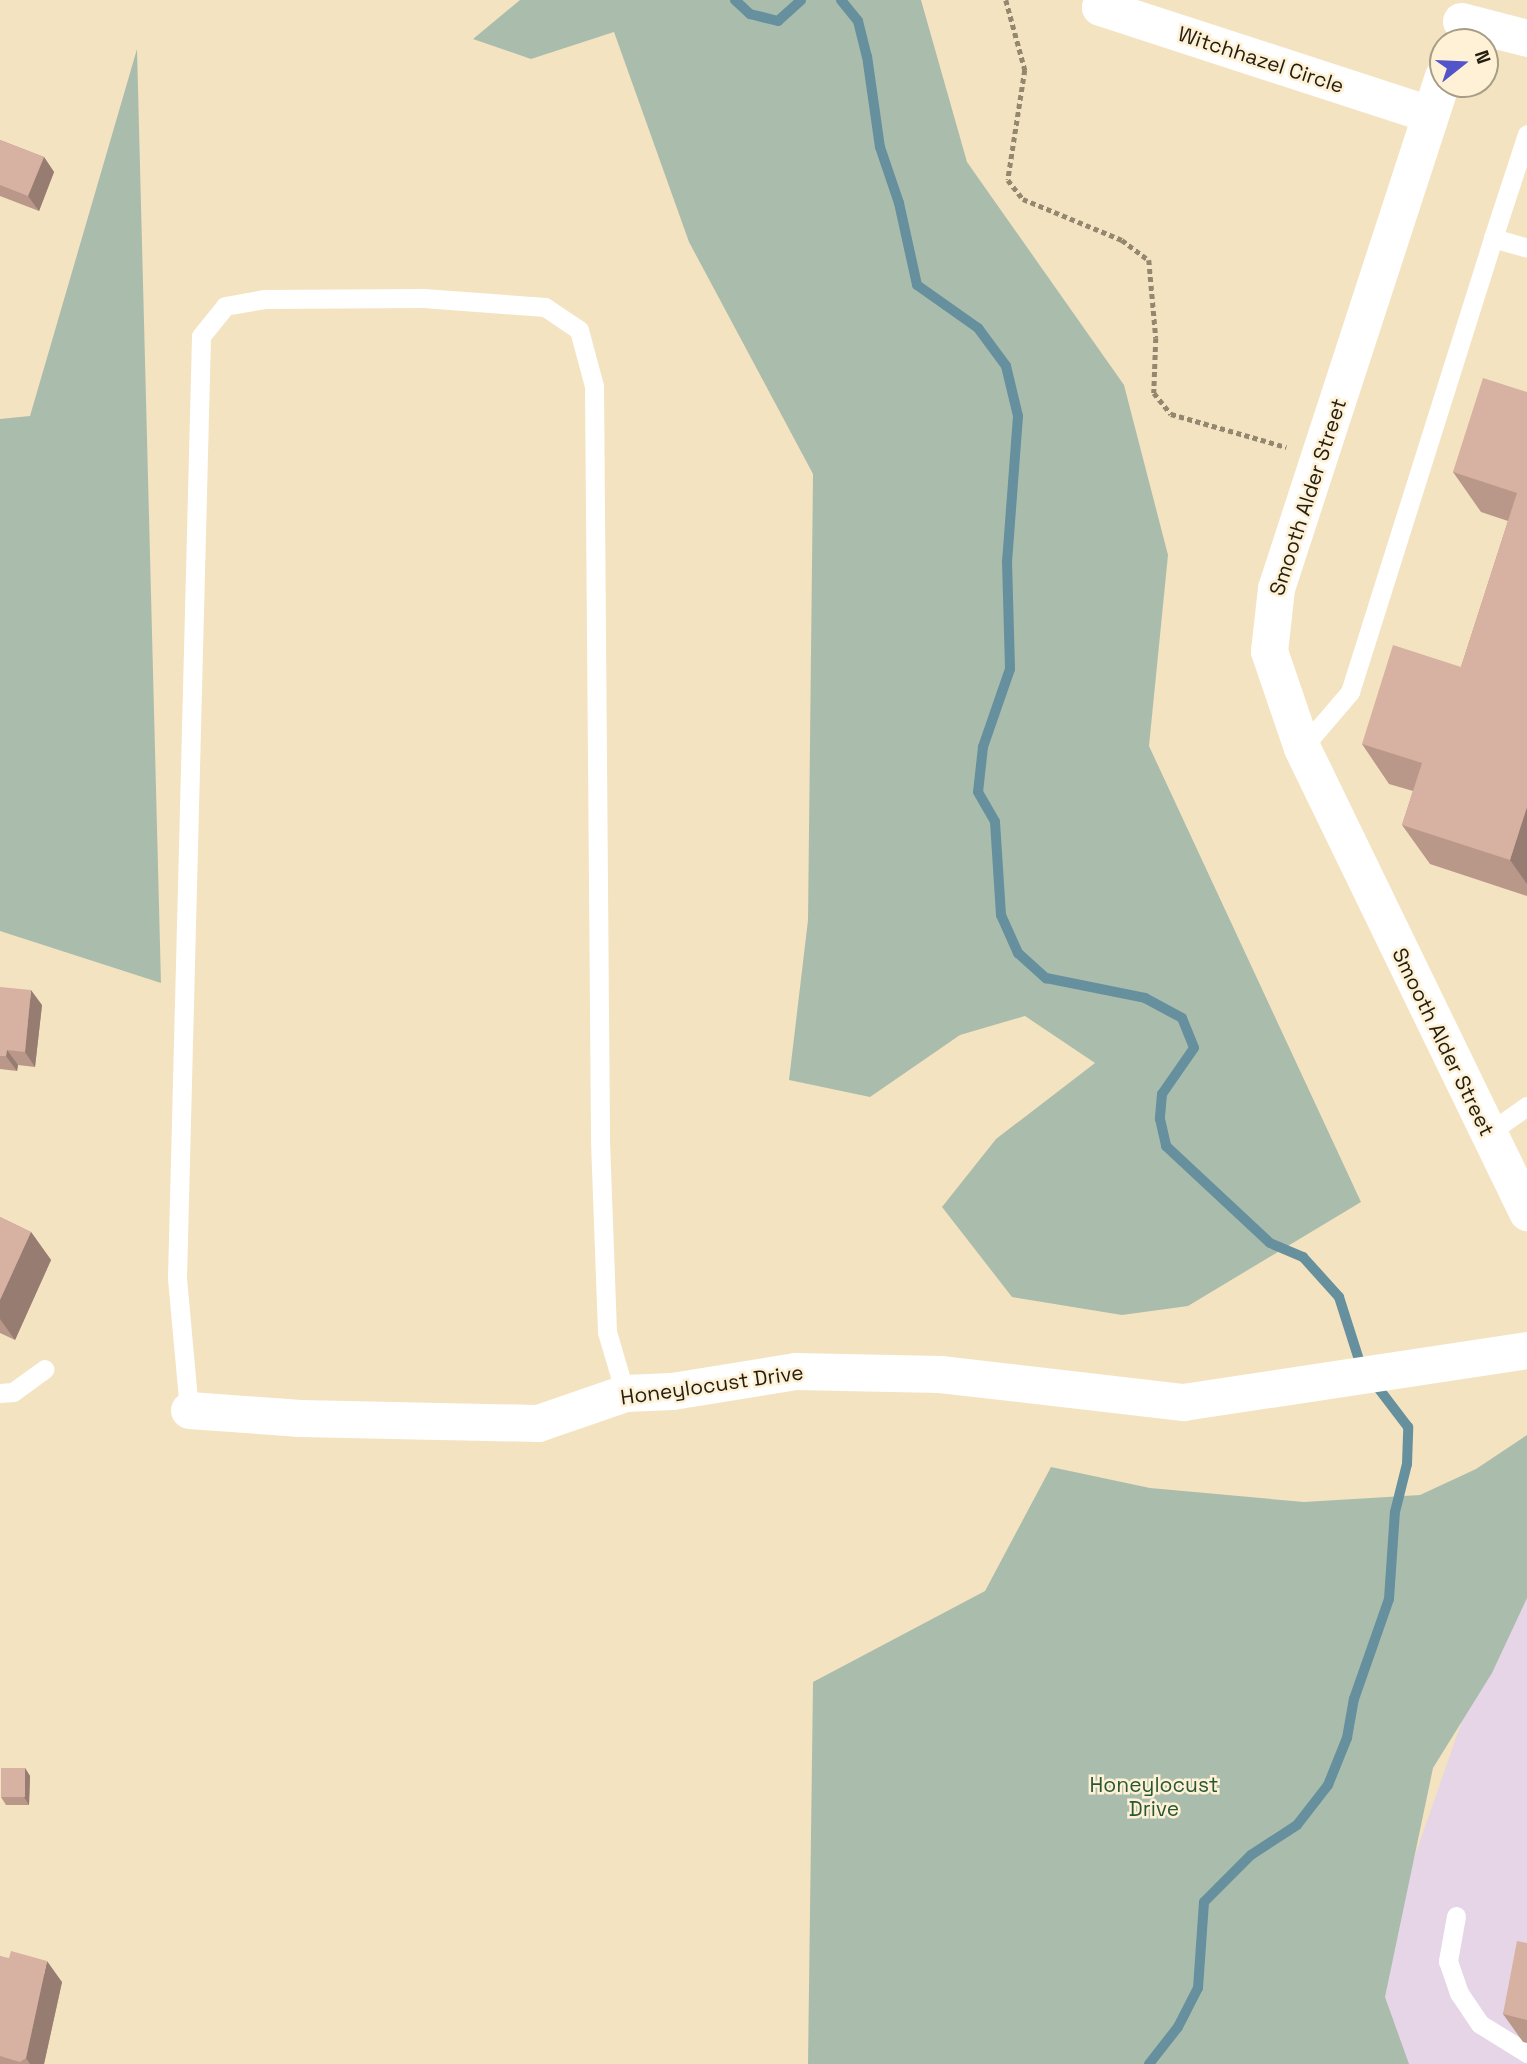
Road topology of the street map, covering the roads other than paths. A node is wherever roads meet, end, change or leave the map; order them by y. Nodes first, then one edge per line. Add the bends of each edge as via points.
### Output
1 (1102, 0) edge
2 (1461, 21) edge
3 (1527, 38) edge
4 (1435, 98) edge
5 (1430, 114) junction
6 (1527, 134) edge
7 (1493, 238) junction
8 (1527, 248) edge
9 (1302, 748) junction
10 (1527, 1106) edge
11 (1487, 1134) junction
12 (1527, 1212) edge
13 (1527, 1350) edge
14 (45, 1369) dead end
15 (0, 1393) edge
16 (625, 1393) junction
17 (189, 1410) joint
18 (1456, 1916) dead end
19 (1527, 2053) edge

1 - 5 street, Witchhazel Circle via 1100,8
2 - 3 street
4 - 5 street, Smooth Alder Street
5 - 9 street, Smooth Alder Street via 1276,588 1269,651
6 - 7 lane
7 - 8 lane
7 - 9 lane via 1350,692
9 - 11 street, Smooth Alder Street
10 - 11 lane
11 - 12 street, Smooth Alder Street
13 - 16 street, Honeylocust Drive via 1183,1402 940,1374 795,1371 673,1391
14 - 15 lane via 13,1392
16 - 17 street, Honeylocust Drive via 538,1423 300,1418
16 - 17 lane via 607,1332 600,1141 594,386 579,330 545,307 423,298 264,299 225,306 201,336 177,1278
18 - 19 lane via 1448,1961 1459,1993 1480,2024

